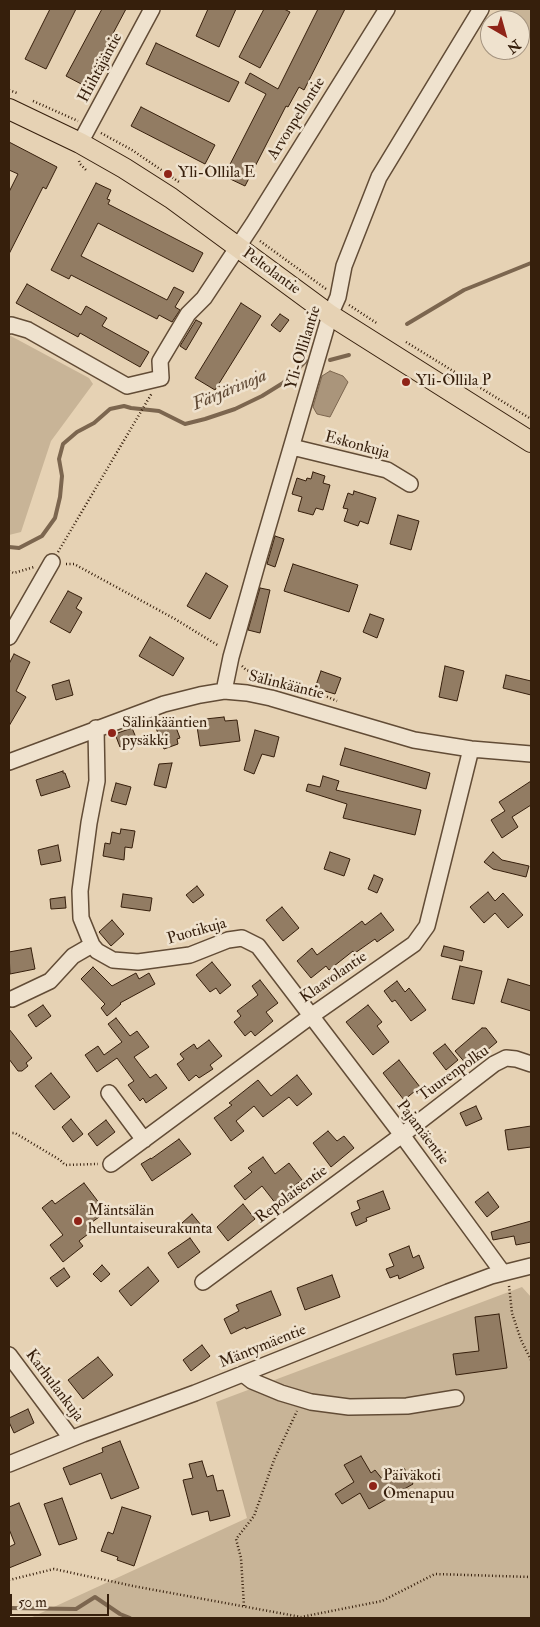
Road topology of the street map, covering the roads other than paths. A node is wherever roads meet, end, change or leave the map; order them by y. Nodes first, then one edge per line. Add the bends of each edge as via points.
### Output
1 (152, 9) edge
2 (387, 9) edge
3 (480, 9) edge
4 (13, 101) edge
5 (85, 135) junction
6 (242, 240) junction
7 (334, 306) junction
8 (9, 326) edge
9 (531, 442) edge
10 (292, 447) junction
11 (410, 484) dead end
12 (52, 562) road end
13 (9, 637) edge
14 (224, 691) junction
15 (96, 728) junction
16 (472, 749) junction
17 (531, 754) edge
18 (9, 762) edge
19 (92, 945) junction
20 (12, 999) dead end
21 (311, 1016) junction
22 (531, 1064) edge
23 (109, 1094) dead end
24 (402, 1135) junction
25 (144, 1140) junction
26 (111, 1164) road end
27 (531, 1266) edge
28 (506, 1277) junction
29 (203, 1282) dead end
30 (9, 1355) edge
31 (243, 1374) junction
32 (456, 1398) dead end
33 (71, 1438) junction
34 (9, 1464) edge

1 - 5 street, Hiihtäjäntie
2 - 6 street, Arvonpellontie
3 - 7 street, Yli-Ollilantie via 379,177 344,266
4 - 5 main road, Peltolantie
5 - 6 main road, Peltolantie via 124,168
6 - 7 main road, Peltolantie
6 - 8 street, Arvonpellontie via 204,298 188,314 160,361 161,378 127,386 28,330
7 - 9 main road, Peltolantie
7 - 10 street, Yli-Ollilantie
10 - 11 street, Eskonkuja via 387,470
10 - 14 street, Yli-Ollilantie
12 - 13 street
14 - 15 street, Sälinkääntie via 164,704
14 - 16 street, Sälinkääntie via 271,698 414,740
15 - 18 street, Sälinkääntie
15 - 19 street via 98,781 80,892 81,918
16 - 17 street, Sälinkääntie
16 - 21 street, Klaavolantie via 427,926 414,944
19 - 20 street via 73,956 50,981
19 - 21 street, Puotikuja via 113,960 138,962 190,955 242,938 258,946
21 - 24 street, Pajamäentie
21 - 25 street, Klaavolantie
22 - 24 street, Tuurenpolku via 506,1058 494,1064
23 - 25 street
24 - 28 street, Pajamäentie
24 - 29 street, Repolaisentie
25 - 26 street, Klaavolantie
27 - 28 street, Mäntymäentie
28 - 31 street, Mäntymäentie via 491,1276
30 - 33 street, Karhulankuja
31 - 32 street via 281,1393 349,1407 407,1406
31 - 33 street, Mäntymäentie
33 - 34 street, Mäntymäentie

